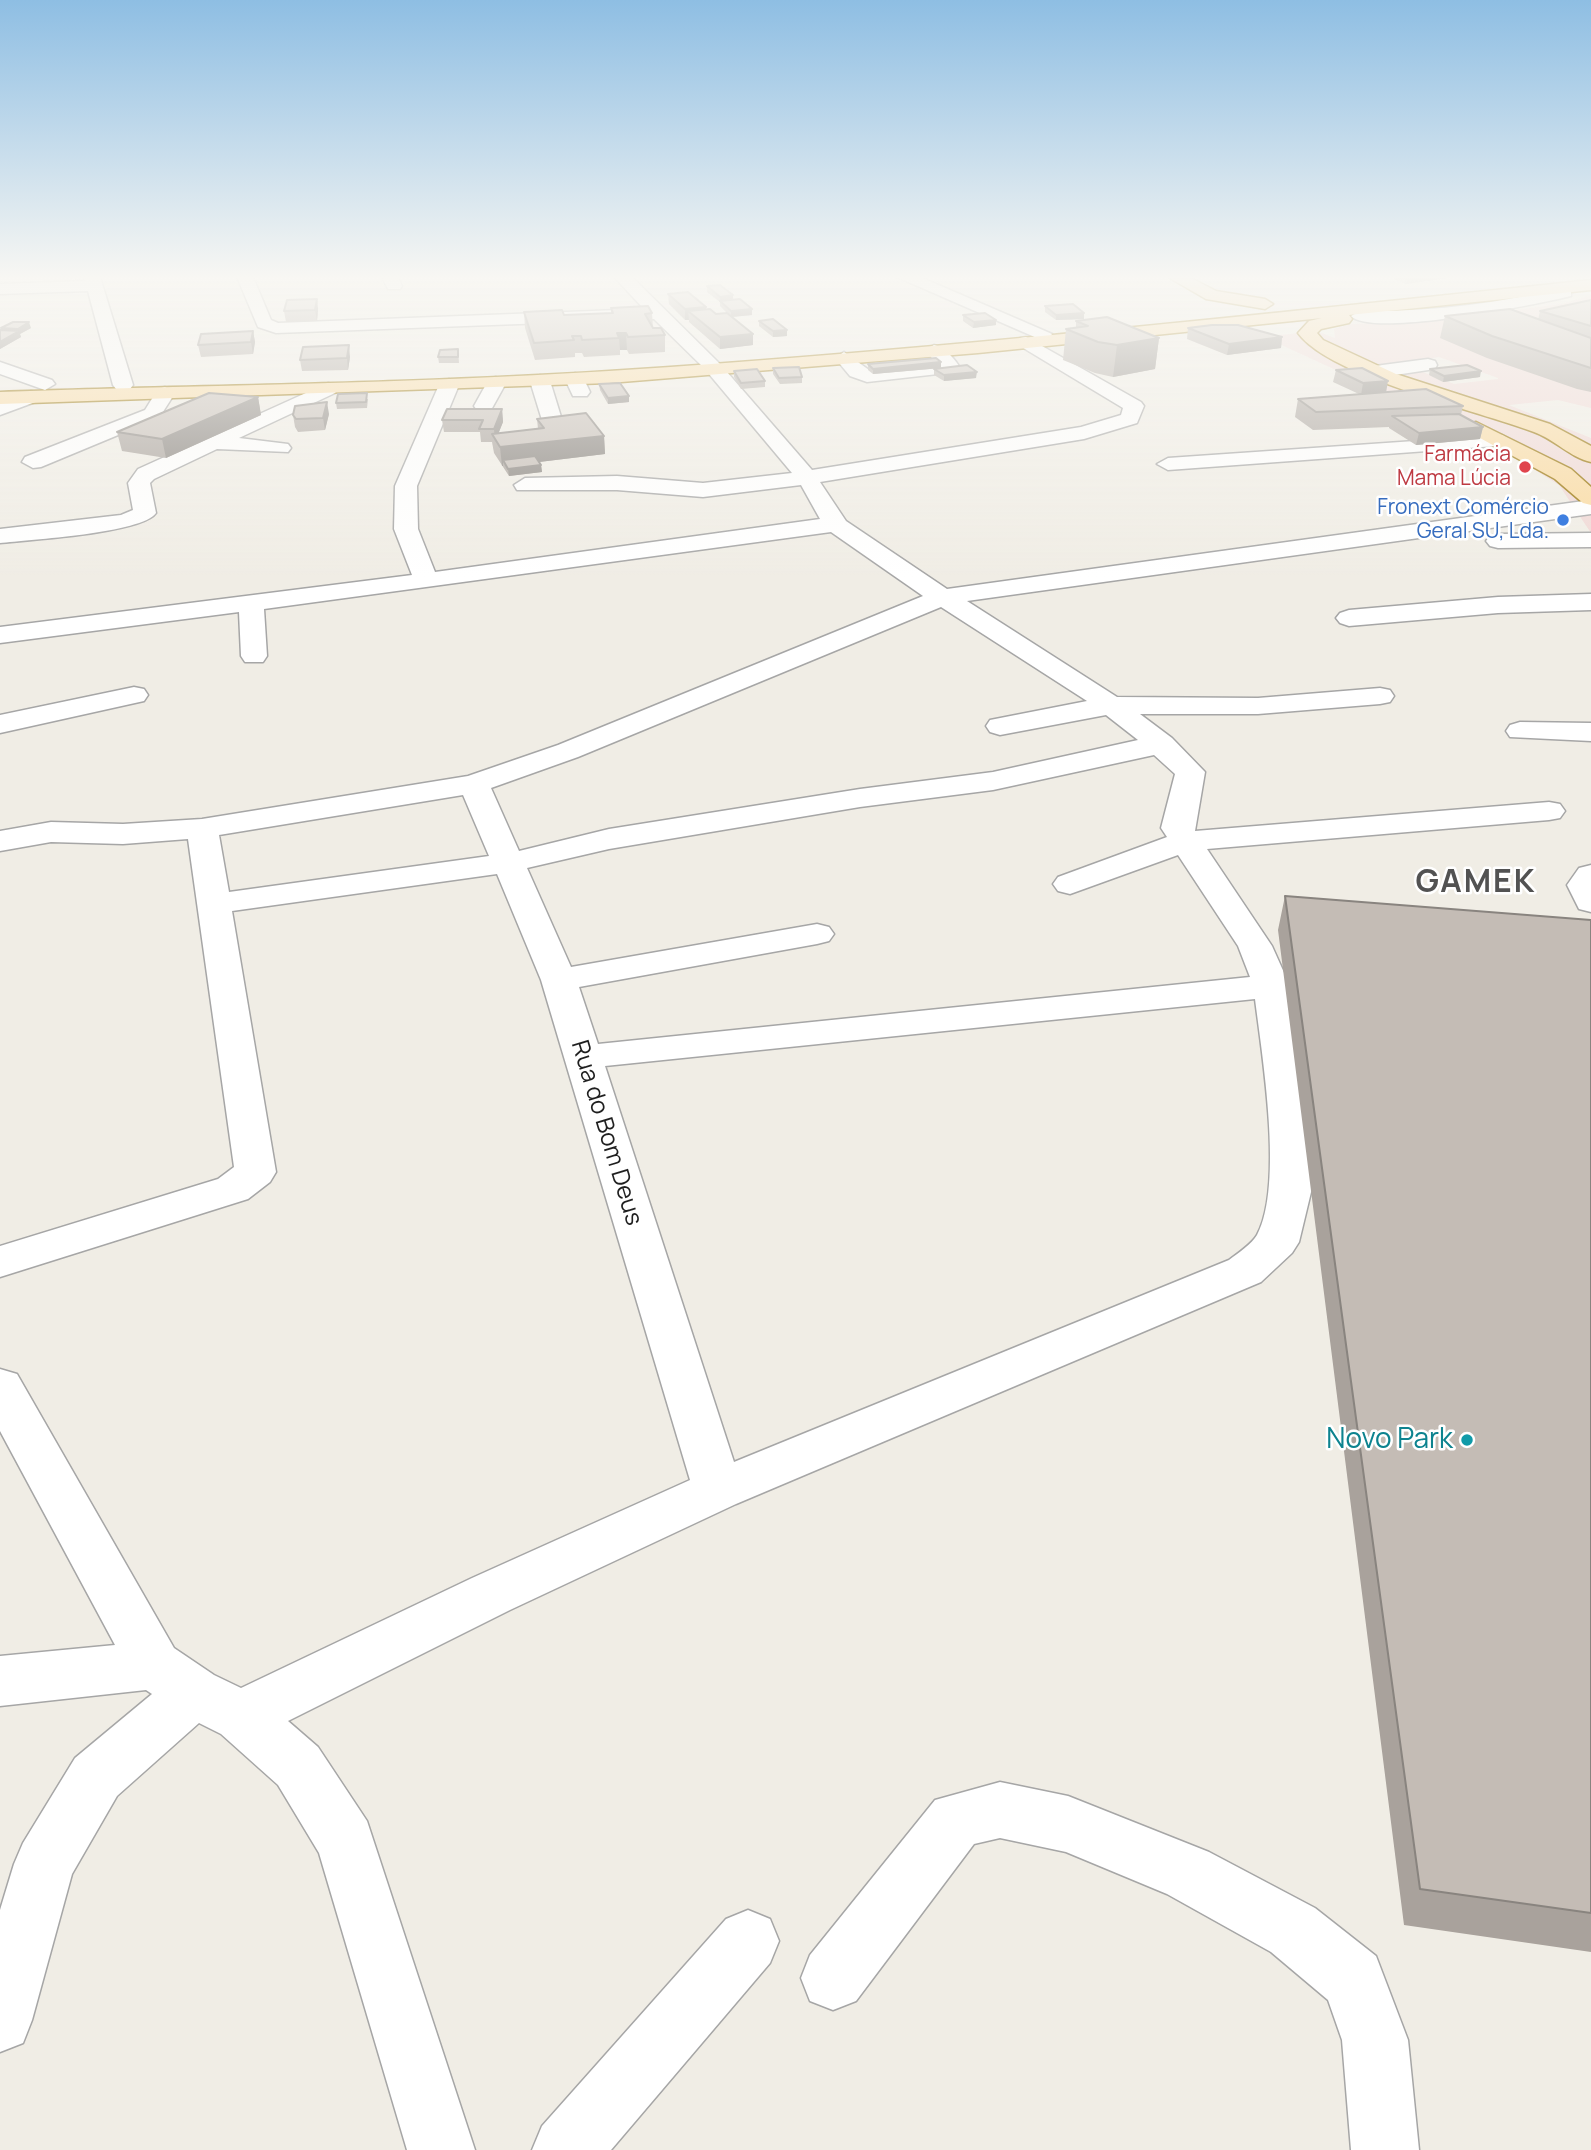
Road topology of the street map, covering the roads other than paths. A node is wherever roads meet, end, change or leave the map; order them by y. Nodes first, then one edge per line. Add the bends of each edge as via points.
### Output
1 (16, 377) edge
2 (121, 377) edge
3 (485, 377) edge
4 (631, 377) edge
5 (720, 377) edge
6 (1092, 377) edge
7 (1366, 377) edge
8 (1389, 377) edge
9 (540, 381) junction
10 (0, 383) edge
11 (496, 383) junction
12 (123, 385) junction
13 (449, 385) junction
14 (328, 389) junction
15 (38, 390) junction
16 (165, 393) junction
17 (0, 398) edge
18 (484, 406) edge
19 (0, 409) edge
20 (556, 433) edge
21 (217, 443) junction
22 (1511, 444) junction
23 (1581, 445) edge
24 (281, 448) dead end
25 (1591, 456) edge
26 (33, 462) dead end
27 (1168, 464) dead end
28 (807, 478) junction
29 (525, 485) dead end
30 (1591, 498) edge
31 (1591, 507) edge
32 (835, 524) junction
33 (0, 536) edge
34 (1591, 540) edge
35 (1388, 545) dead end
36 (426, 582) junction
37 (943, 597) junction
38 (1591, 602) edge
39 (251, 604) junction
40 (1349, 618) dead end
41 (0, 635) edge
42 (254, 656) dead end
43 (134, 695) dead end
44 (1380, 696) dead end
45 (1114, 705) junction
46 (0, 724) edge
47 (1000, 726) dead end
48 (1520, 731) dead end
49 (1591, 732) edge
50 (1162, 744) junction
51 (474, 784) junction
52 (1549, 811) dead end
53 (202, 828) junction
54 (0, 841) edge
55 (1185, 841) junction
56 (508, 863) junction
57 (1591, 875) edge
58 (1070, 884) dead end
59 (1591, 902) edge
60 (213, 904) junction
61 (817, 934) dead end
62 (559, 980) junction
63 (1272, 986) junction
64 (582, 1057) junction
65 (0, 1262) edge
66 (0, 1387) edge
67 (718, 1490) junction
68 (0, 1681) edge
69 (196, 1692) junction
70 (748, 1941) dead end
71 (833, 1978) dead end
72 (0, 2020) edge
73 (441, 2150) edge
74 (566, 2150) edge
75 (1385, 2150) edge

1 - 15 street
2 - 12 street
3 - 12 main road
4 - 9 main road via 578,385
5 - 28 street
6 - 28 street via 1134,406 1130,419 1084,433
7 - 22 main road via 1413,403
8 - 23 main road
9 - 11 main road
9 - 20 street
10 - 15 main road
11 - 13 main road
11 - 18 street
12 - 15 main road
13 - 14 main road via 356,394
13 - 36 street via 406,486 406,529
14 - 16 main road
14 - 21 street
15 - 16 main road
15 - 17 main road
15 - 19 street
16 - 26 street via 152,414
21 - 24 street
21 - 33 street via 141,478 142,516 126,522
22 - 23 main road via 1527,436
22 - 27 street
22 - 30 main road via 1563,474
23 - 25 main road
28 - 29 street via 703,490 617,483
28 - 32 street
31 - 37 street
32 - 36 street
32 - 37 street
34 - 35 street via 1503,541 1395,552
36 - 39 street
37 - 45 street
37 - 51 street via 569,751
38 - 40 street
39 - 41 street
39 - 42 street
43 - 46 street
44 - 45 street via 1258,706
45 - 47 street
45 - 50 street
48 - 49 street
50 - 55 street via 1190,772 1177,828
50 - 56 street via 993,781 609,839
51 - 53 street
51 - 56 street, Rua do Bom Deus
52 - 55 street
53 - 54 street via 124,834 51,832
53 - 60 street
55 - 58 street
55 - 63 street via 1255,946
56 - 60 street
56 - 62 street, Rua do Bom Deus
57 - 59 street via 1584,885
60 - 65 street via 255,1172 233,1189
61 - 62 street
62 - 64 street, Rua do Bom Deus
63 - 64 street
63 - 67 street via 1288,1115 1291,1188 1276,1242 1245,1271
64 - 67 street, Rua do Bom Deus
66 - 69 street
67 - 69 street via 491,1594
68 - 69 street
69 - 72 street via 96,1777 44,1864
69 - 73 street via 298,1766 346,1841
70 - 74 street
71 - 75 street via 956,1820 1000,1810 1068,1824 1188,1873 1293,1930 1353,1979 1375,2040

